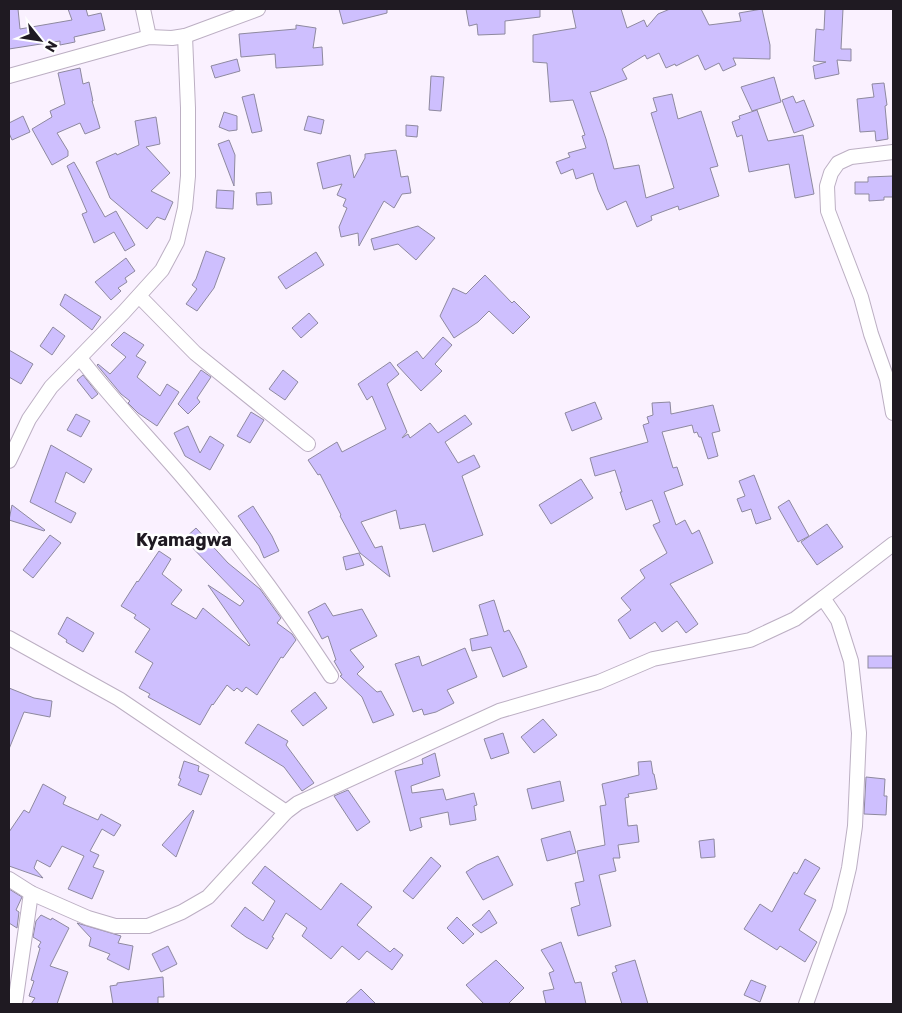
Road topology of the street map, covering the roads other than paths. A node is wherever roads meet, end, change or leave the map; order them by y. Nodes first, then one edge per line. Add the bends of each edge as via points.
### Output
1 (143, 9) edge
2 (258, 9) edge
3 (185, 36) junction
4 (149, 37) junction
5 (9, 76) edge
6 (893, 152) edge
7 (139, 296) junction
8 (80, 358) junction
9 (893, 413) edge
10 (308, 444) dead end
11 (9, 461) edge
12 (893, 544) edge
13 (823, 598) junction
14 (9, 638) edge
15 (331, 676) dead end
16 (286, 812) junction
17 (9, 879) edge
18 (31, 893) junction
19 (15, 1004) edge
20 (806, 1004) edge

1 - 4 street
2 - 3 street
3 - 4 street
3 - 7 street via 188,108 186,208 177,242 162,270
4 - 5 street
6 - 9 street via 852,157 838,163 827,186 828,211 861,297
7 - 8 street
7 - 10 street via 195,353
8 - 11 street via 51,387 29,419
8 - 15 street via 104,390 187,482 294,620
12 - 13 street
13 - 16 street via 795,619 750,640 653,659 599,682 499,711 298,802
13 - 20 street via 838,620 851,661 859,733 855,826 849,868 839,910
14 - 16 street via 119,698
16 - 18 street via 208,897 148,926 115,926
17 - 18 street
18 - 19 street

